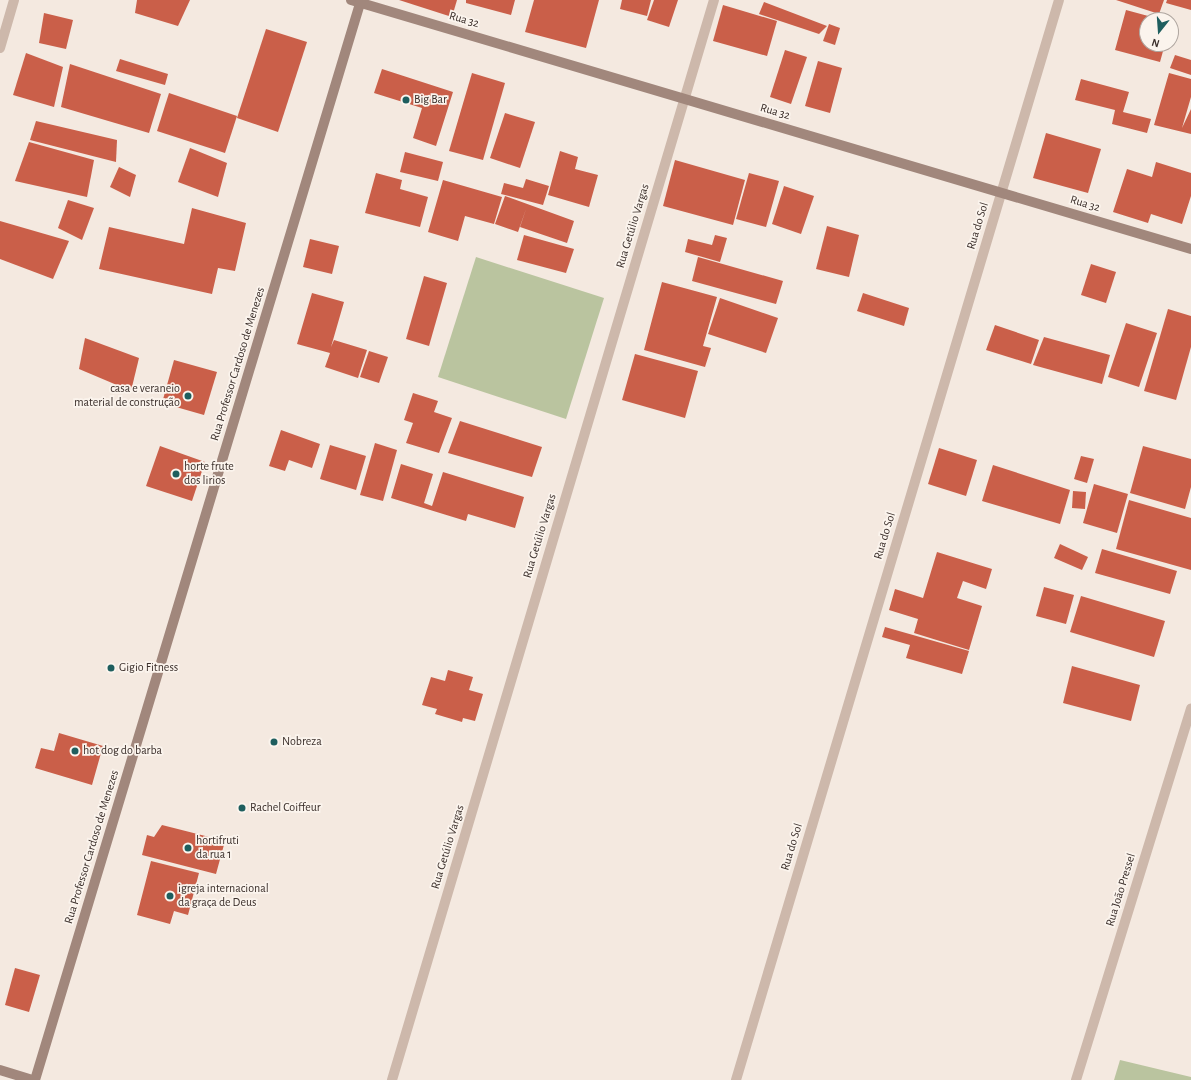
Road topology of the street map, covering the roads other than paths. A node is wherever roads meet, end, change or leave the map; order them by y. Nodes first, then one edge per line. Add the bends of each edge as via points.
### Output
1 (14, 0) edge
2 (714, 0) edge
3 (1059, 0) edge
4 (357, 1) edge
5 (0, 48) edge
6 (684, 98) junction
7 (1002, 192) junction
8 (1191, 250) edge
9 (1191, 708) edge
10 (0, 1070) edge
11 (32, 1080) edge
12 (35, 1080) edge
13 (392, 1080) edge
14 (736, 1080) edge
15 (1076, 1080) edge

1 - 5 street
2 - 6 street, Rua Getúlio Vargas
3 - 7 street, Rua do Sol
4 - 6 main road, Rua 32
4 - 12 main road, Rua Professor Cardoso de Menezes
6 - 7 main road, Rua 32
6 - 13 street, Rua Getúlio Vargas
7 - 8 main road, Rua 32
7 - 14 street, Rua do Sol
9 - 15 street, Rua João Pressel
10 - 11 main road

